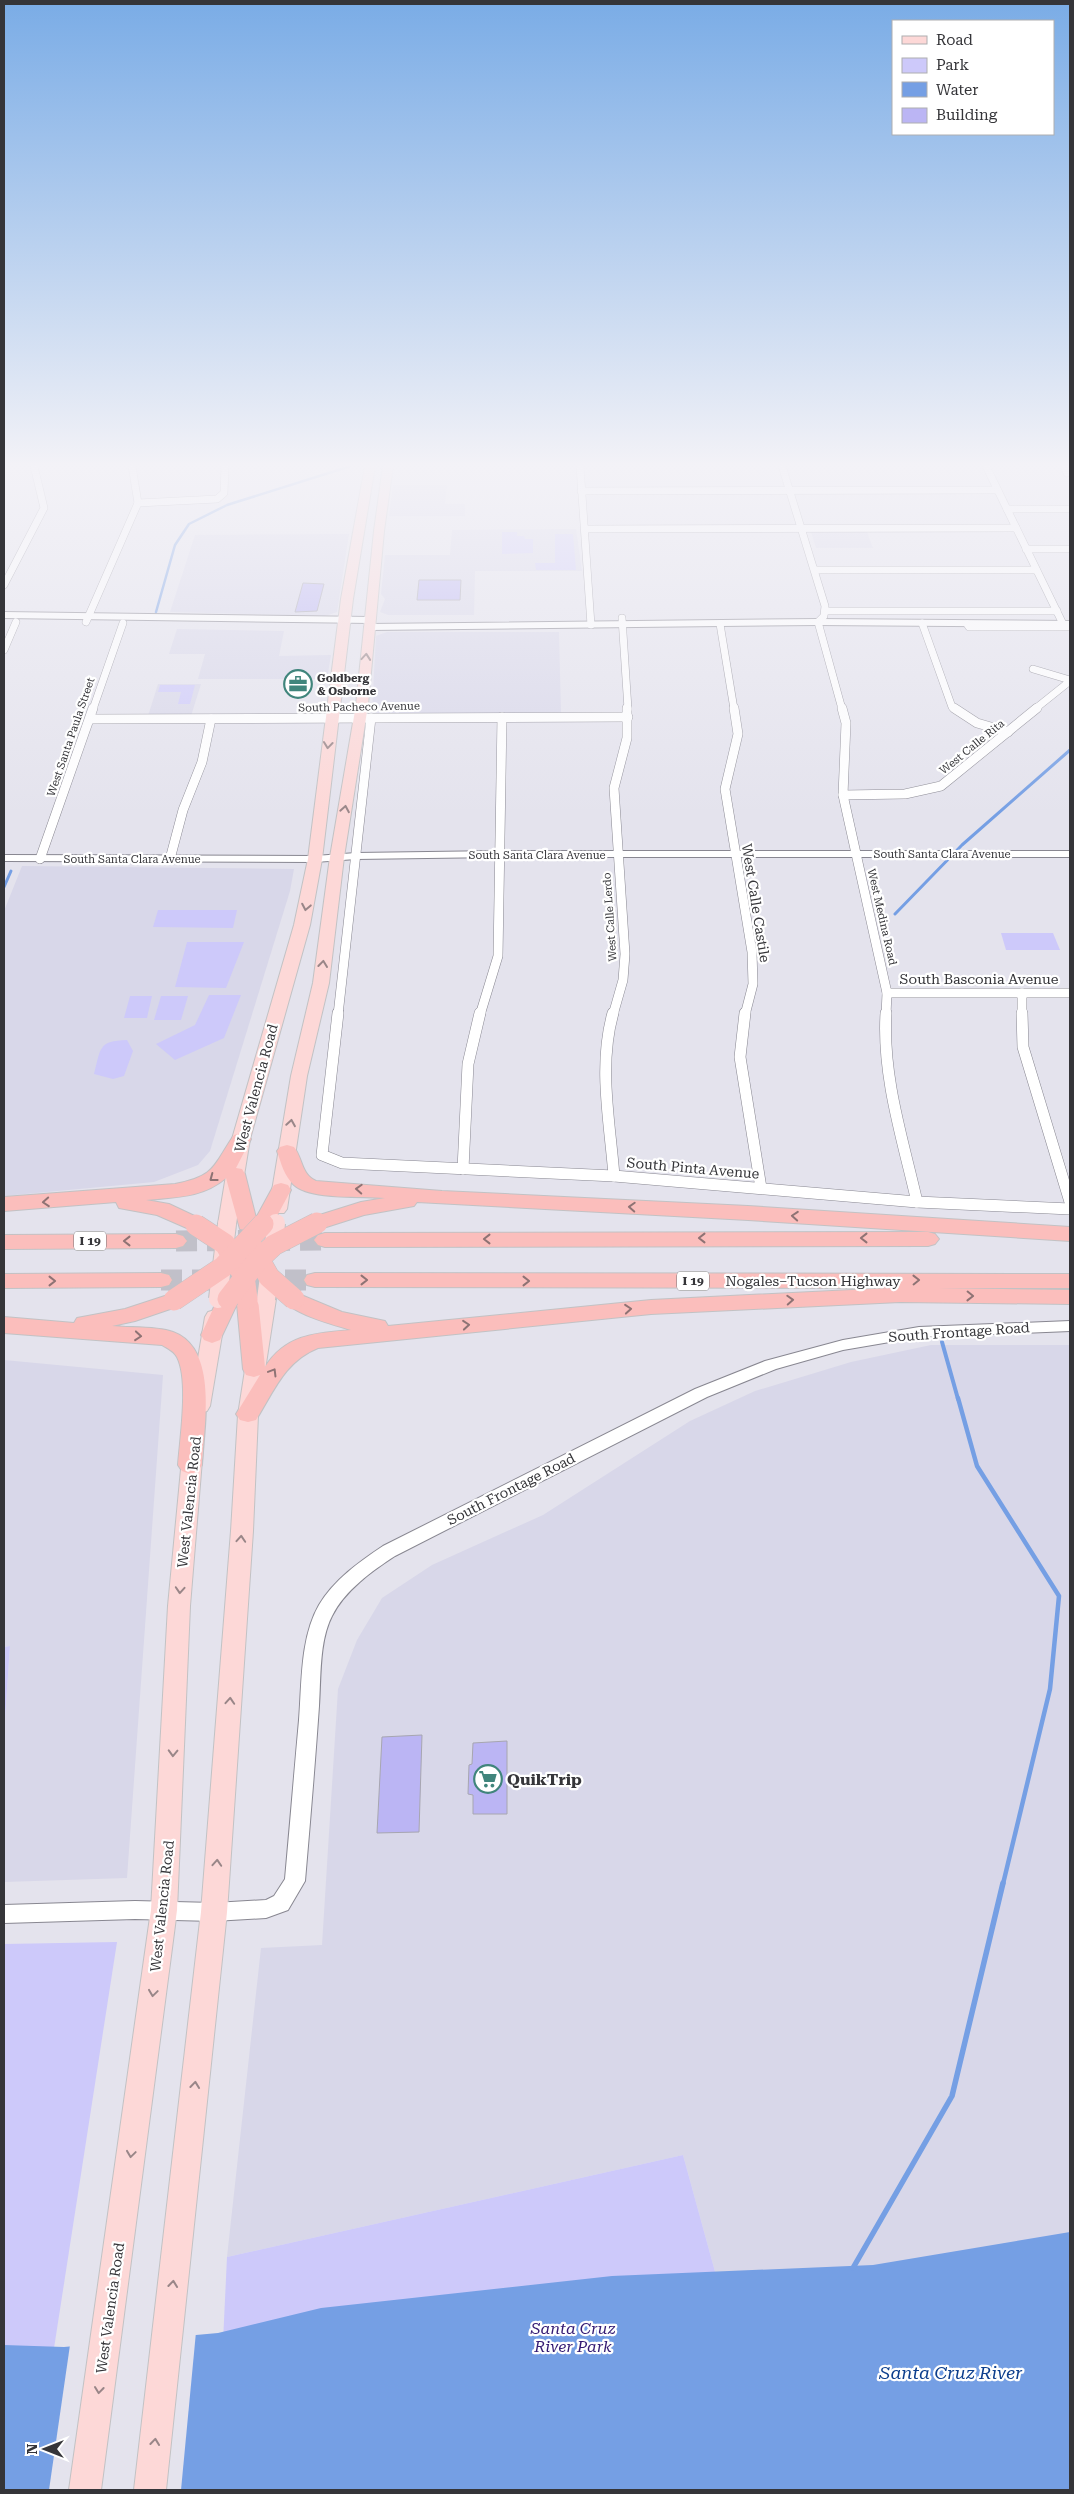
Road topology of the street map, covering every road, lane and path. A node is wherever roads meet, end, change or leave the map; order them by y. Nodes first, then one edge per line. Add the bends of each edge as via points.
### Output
1 (103, 582) edge
2 (350, 582) edge
3 (373, 582) edge
4 (588, 582) edge
5 (816, 582) edge
6 (1042, 582) edge
7 (1057, 612) junction
8 (1070, 614) edge
9 (4, 615) edge
10 (822, 616) junction
11 (183, 617) junction
12 (87, 618) junction
13 (4, 622) edge
14 (16, 622) junction
15 (591, 622) junction
16 (622, 622) junction
17 (123, 623) junction
18 (344, 623) junction
19 (369, 623) junction
20 (922, 623) junction
21 (157, 624) junction
22 (720, 624) junction
23 (1068, 625) edge
24 (4, 650) edge
25 (1033, 668) dead end
26 (1070, 681) edge
27 (502, 717) junction
28 (628, 717) junction
29 (365, 718) junction
30 (211, 719) junction
31 (331, 719) junction
32 (90, 720) junction
33 (1008, 732) junction
34 (843, 795) junction
35 (499, 854) junction
36 (857, 854) junction
37 (1070, 854) edge
38 (617, 855) junction
39 (735, 855) junction
40 (356, 856) junction
41 (337, 857) junction
42 (4, 858) edge
43 (40, 858) junction
44 (170, 859) junction
45 (316, 859) junction
46 (888, 993) junction
47 (1070, 993) edge
48 (1022, 994) junction
49 (241, 1139) junction
50 (287, 1152) junction
51 (463, 1169) junction
52 (235, 1174) joint
53 (614, 1176) junction
54 (761, 1188) junction
55 (280, 1190) joint
56 (442, 1198) junction
57 (88, 1199) junction
58 (917, 1202) junction
59 (1070, 1202) edge
60 (4, 1204) edge
61 (1070, 1209) edge
62 (321, 1231) junction
63 (1070, 1234) edge
64 (176, 1241) tunnel mouth
65 (1070, 1241) edge
66 (4, 1242) edge
67 (247, 1260) junction
68 (161, 1280) tunnel mouth
69 (315, 1280) tunnel mouth
70 (4, 1281) edge
71 (1070, 1281) edge
72 (1070, 1297) edge
73 (4, 1325) edge
74 (1070, 1326) edge
75 (38, 1327) junction
76 (418, 1329) junction
77 (248, 1414) junction
78 (190, 1465) junction
79 (164, 1910) junction
80 (214, 1912) junction
81 (4, 1914) edge
82 (168, 2333) joint
83 (105, 2341) joint
84 (85, 2490) edge
85 (150, 2490) edge

1 - 12 street
2 - 18 main road, West Valencia Road
3 - 19 main road
4 - 15 street
5 - 10 street, West Medina Road
6 - 7 street
7 - 8 street
7 - 10 street
7 - 23 street
9 - 12 main road
10 - 16 street
10 - 20 street
10 - 22 street
10 - 34 street, West Medina Road via 846,723
11 - 12 main road
11 - 18 main road
11 - 21 main road via 178,621
12 - 14 main road
12 - 17 main road
13 - 14 main road
14 - 24 street
15 - 16 street
15 - 19 street
16 - 22 street
16 - 28 street, West Calle Lerdo
17 - 21 main road
17 - 32 street, West Santa Paula Street
18 - 19 main road
18 - 21 main road
18 - 31 main road, West Valencia Road
29 -> 19 main road
20 - 23 street
20 - 33 street via 952,707 978,723
22 - 39 street, West Calle Castile via 738,734 725,790
25 - 26 street, West Calle Rita
26 - 33 street, West Calle Rita
27 - 28 street, South Pacheco Avenue
27 - 29 street, South Pacheco Avenue
27 - 35 street
28 - 38 street, West Calle Lerdo via 627,738 614,788
29 - 31 street, South Pacheco Avenue
29 - 40 street
41 -> 29 main road
30 - 31 street, South Pacheco Avenue
30 - 32 street, South Pacheco Avenue
30 - 44 street via 202,762 183,810
31 -> 45 main road, West Valencia Road
32 - 43 street, West Santa Paula Street
33 - 34 street, West Calle Rita via 941,786 927,792
34 - 36 street, West Medina Road
35 - 38 street, South Santa Clara Avenue
35 - 40 street, South Santa Clara Avenue
35 - 51 street via 498,956 475,1029 468,1065
36 - 37 street, South Santa Clara Avenue
36 - 39 street, South Santa Clara Avenue
36 - 46 street, West Medina Road
38 - 39 street, South Santa Clara Avenue
38 - 53 street, West Calle Lerdo via 625,954 623,980 609,1028 606,1069
39 - 54 street, West Calle Castile via 752,952 753,976 743,1022 740,1057
40 - 41 street, South Santa Clara Avenue
40 - 51 street, South Pinta Avenue via 322,1155 342,1163
41 - 45 street, South Santa Clara Avenue
50 -> 41 main road via 299,1076 320,983
42 - 43 street, South Santa Clara Avenue
43 - 44 street, South Santa Clara Avenue
44 - 45 street, South Santa Clara Avenue
45 -> 49 main road, West Valencia Road via 302,925
46 - 48 street, South Basconia Avenue
46 - 58 street, West Medina Road via 884,1042 888,1077
47 - 48 street, South Basconia Avenue
48 - 59 street via 1023,1047
49 - 52 main road, West Valencia Road
49 -> 57 highway via 226,1167 204,1185
50 - 55 main road
56 -> 50 highway via 312,1187 302,1182 294,1172
51 - 53 street, South Pinta Avenue
52 - 67 highway
53 - 54 street, South Pinta Avenue
54 - 58 street, South Pinta Avenue
55 - 67 highway
56 - 62 highway via 361,1209
63 -> 56 highway via 748,1213
57 -> 60 highway
57 - 67 highway, bridge via 162,1209 196,1225
58 - 61 street, South Pinta Avenue
65 -> 62 highway
62 - 67 highway, bridge
64 -> 66 highway, I 19
67 - 75 highway, bridge via 174,1300 127,1316
67 - 76 highway, bridge via 294,1299 324,1315 362,1325
67 - 77 main road via 254,1369
67 - 78 main road, West Valencia Road via 212,1335
70 -> 68 highway
69 -> 71 highway, Nogales–Tucson Highway / I 19
76 -> 72 highway via 661,1306 900,1296
73 - 75 highway
74 - 80 street, South Frontage Road via 919,1332 842,1345 771,1365 701,1394 371,1563 337,1596 322,1618 316,1638 295,1881 281,1903 266,1909
75 -> 78 highway via 166,1338 177,1344 187,1354 193,1370
77 -> 76 highway via 278,1365 294,1349 315,1341
80 -> 77 main road
78 -> 79 main road, West Valencia Road via 179,1606
79 - 80 street, South Frontage Road
79 - 81 street, South Frontage Road
79 -> 83 main road, West Valencia Road
82 -> 80 main road
85 -> 82 main road
83 -> 84 main road, West Valencia Road

